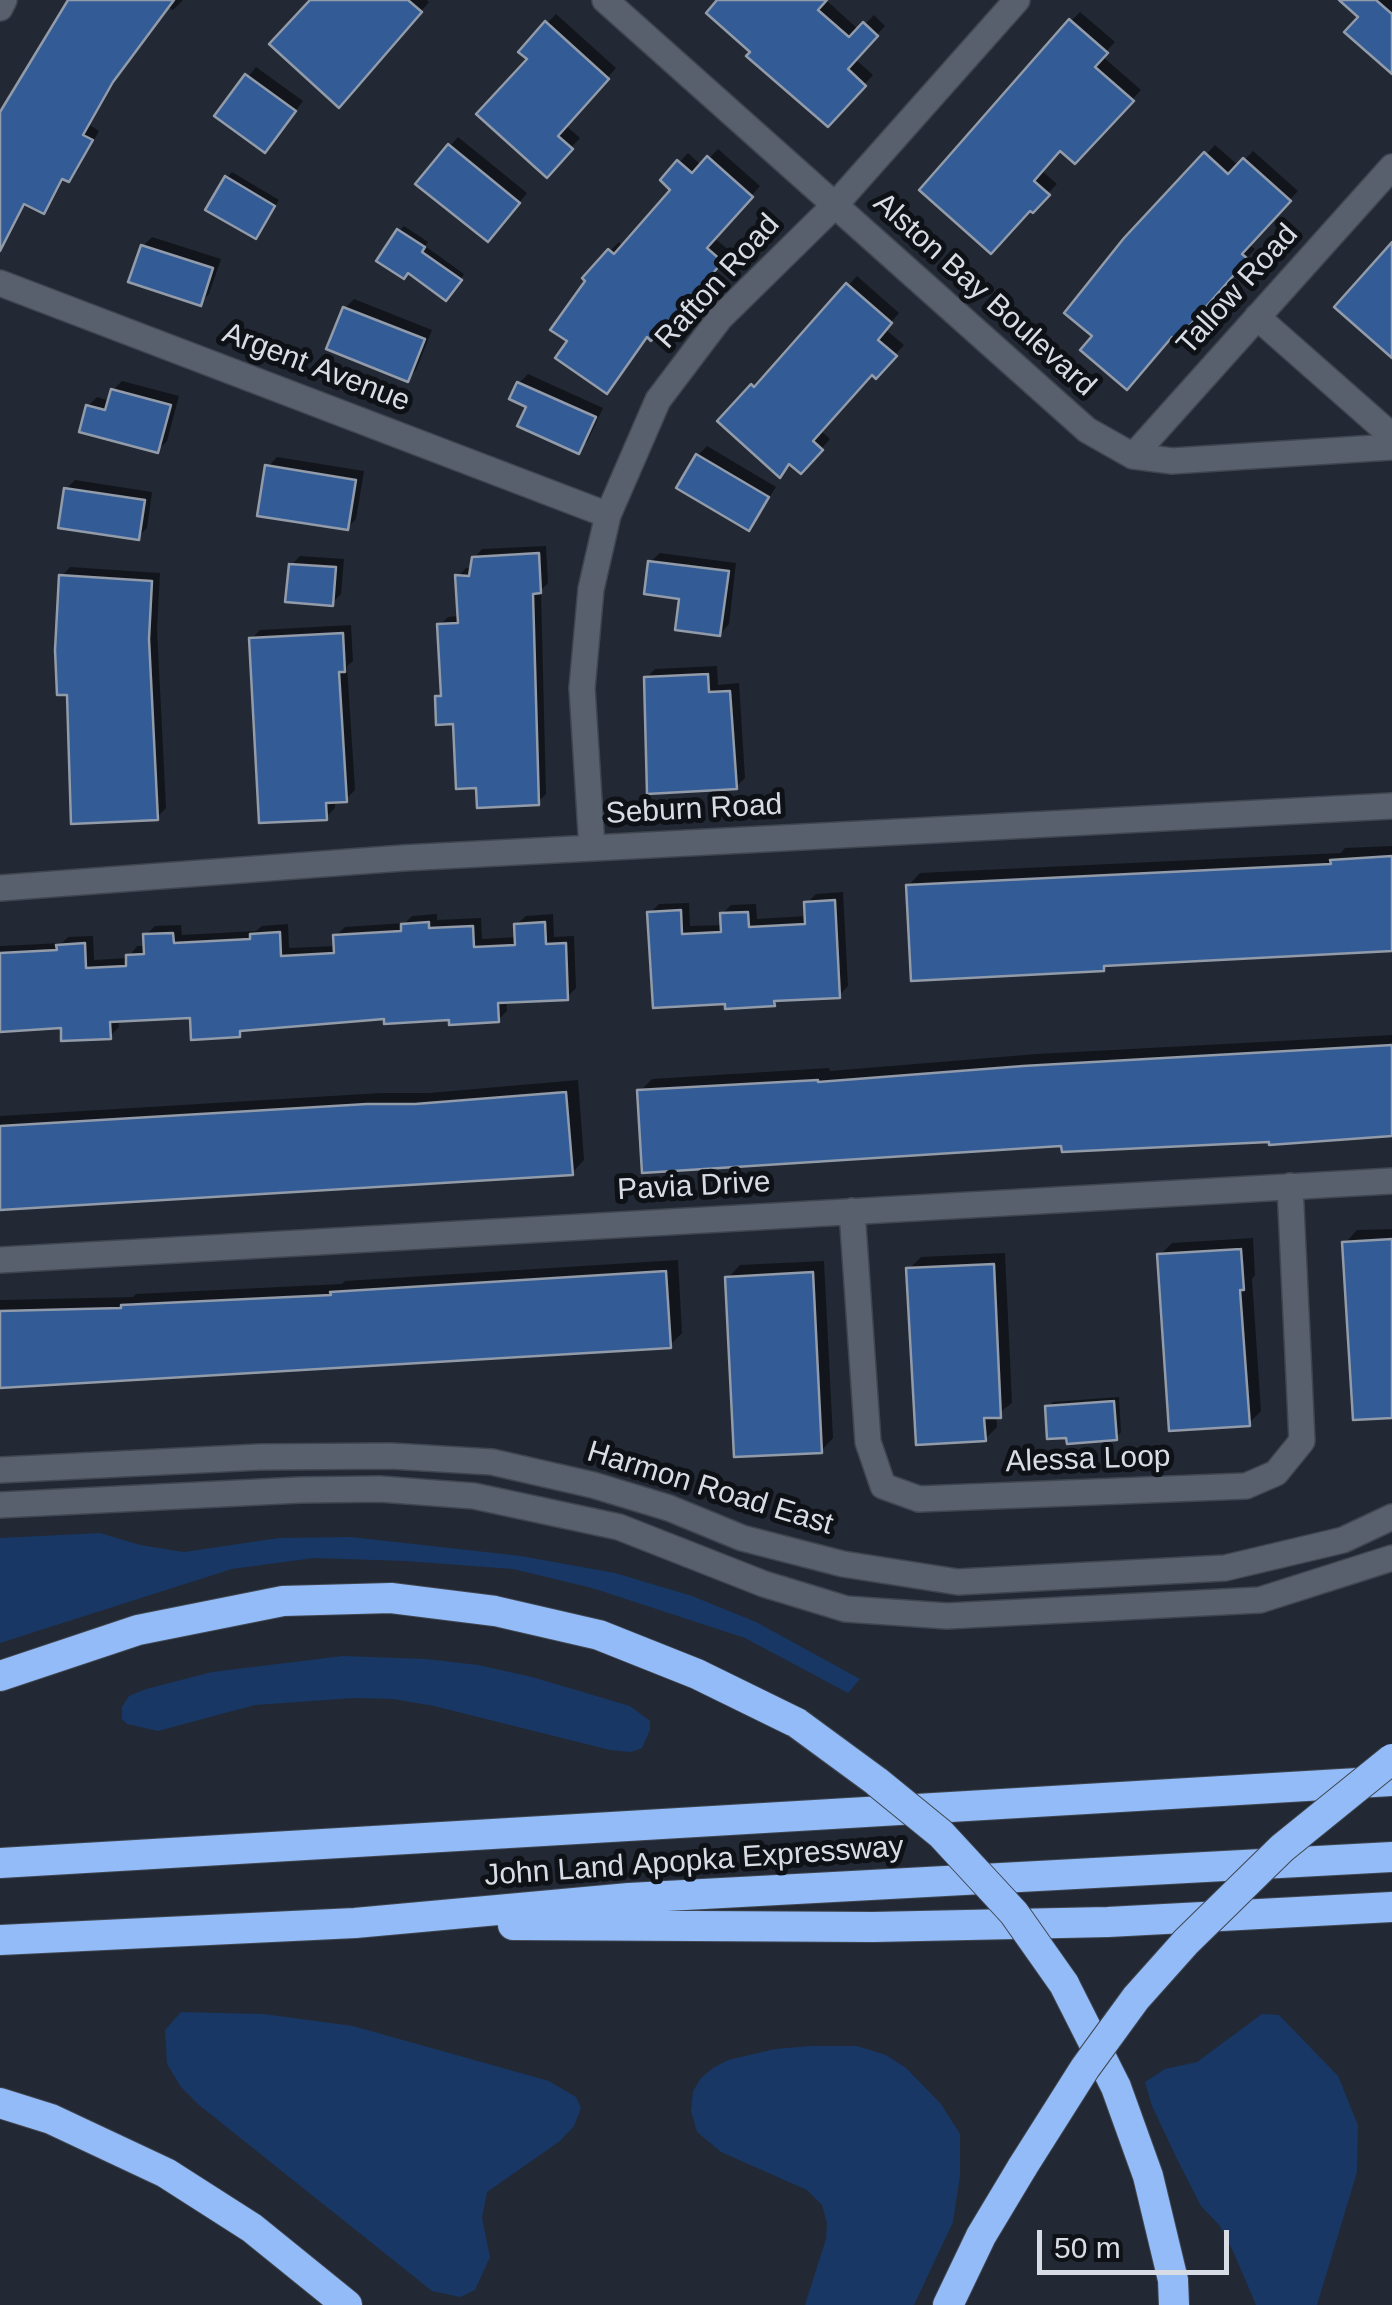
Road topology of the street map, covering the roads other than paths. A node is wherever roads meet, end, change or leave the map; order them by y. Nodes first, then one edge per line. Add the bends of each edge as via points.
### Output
1 (4, 0) edge
2 (605, 0) edge
3 (1016, 0) edge
4 (0, 8) edge
5 (1392, 167) edge
6 (835, 205) junction
7 (0, 283) edge
8 (1257, 317) junction
9 (1392, 436) edge
10 (1392, 447) edge
11 (1133, 456) junction
12 (608, 514) junction
13 (1392, 806) edge
14 (592, 848) junction
15 (0, 888) edge
16 (1392, 1180) edge
17 (1290, 1186) junction
18 (852, 1211) junction
19 (0, 1260) edge
20 (0, 1470) edge
21 (0, 1505) edge
22 (1392, 1517) edge
23 (1392, 1558) edge
24 (0, 1676) edge
25 (1392, 1759) edge
26 (1392, 1782) edge
27 (1392, 1857) edge
28 (0, 1863) edge
29 (1392, 1907) edge
30 (355, 1923) junction
31 (0, 1940) edge
32 (0, 2103) edge
33 (346, 2305) edge
34 (948, 2305) edge
35 (1174, 2305) edge

1 - 4 street
2 - 6 street, Alston Bay Boulevard
3 - 6 street, Rafton Road
5 - 8 street, Tallow Road
6 - 11 street, Alston Bay Boulevard via 1087,430
6 - 12 street, Rafton Road via 720,318 658,400
7 - 12 street, Argent Avenue
8 - 9 street
8 - 11 street, Tallow Road
10 - 11 street, Alston Bay Boulevard via 1172,462
12 - 14 street, Rafton Road via 591,589 582,688
13 - 14 street, Seburn Road
14 - 15 street, Seburn Road
16 - 17 street, Pavia Drive
17 - 18 street, Pavia Drive
17 - 18 street, Alessa Loop via 1302,1441 1276,1473 1246,1486 919,1499 884,1486 868,1442
18 - 19 street, Pavia Drive
20 - 22 street, Harmon Road East via 260,1457 492,1462 594,1485 742,1538 843,1564 958,1582 1225,1568 1343,1540
21 - 23 street, Harmon Road East via 300,1490 474,1496 619,1527 846,1609 946,1616 1260,1600
24 - 35 highway, bridge via 156,1626 283,1602 391,1598 495,1611 599,1636 796,1723 940,1834 1014,1913 1064,1984 1116,2087 1148,2176
25 - 34 highway, bridge via 1282,1848 1136,1998 1022,2166
26 - 28 highway, John Land Apopka Expressway
27 - 30 highway, John Land Apopka Expressway via 648,1897
29 - 30 highway via 892,1927
30 - 31 highway, John Land Apopka Expressway
32 - 33 highway via 52,2119 166,2173 252,2228

